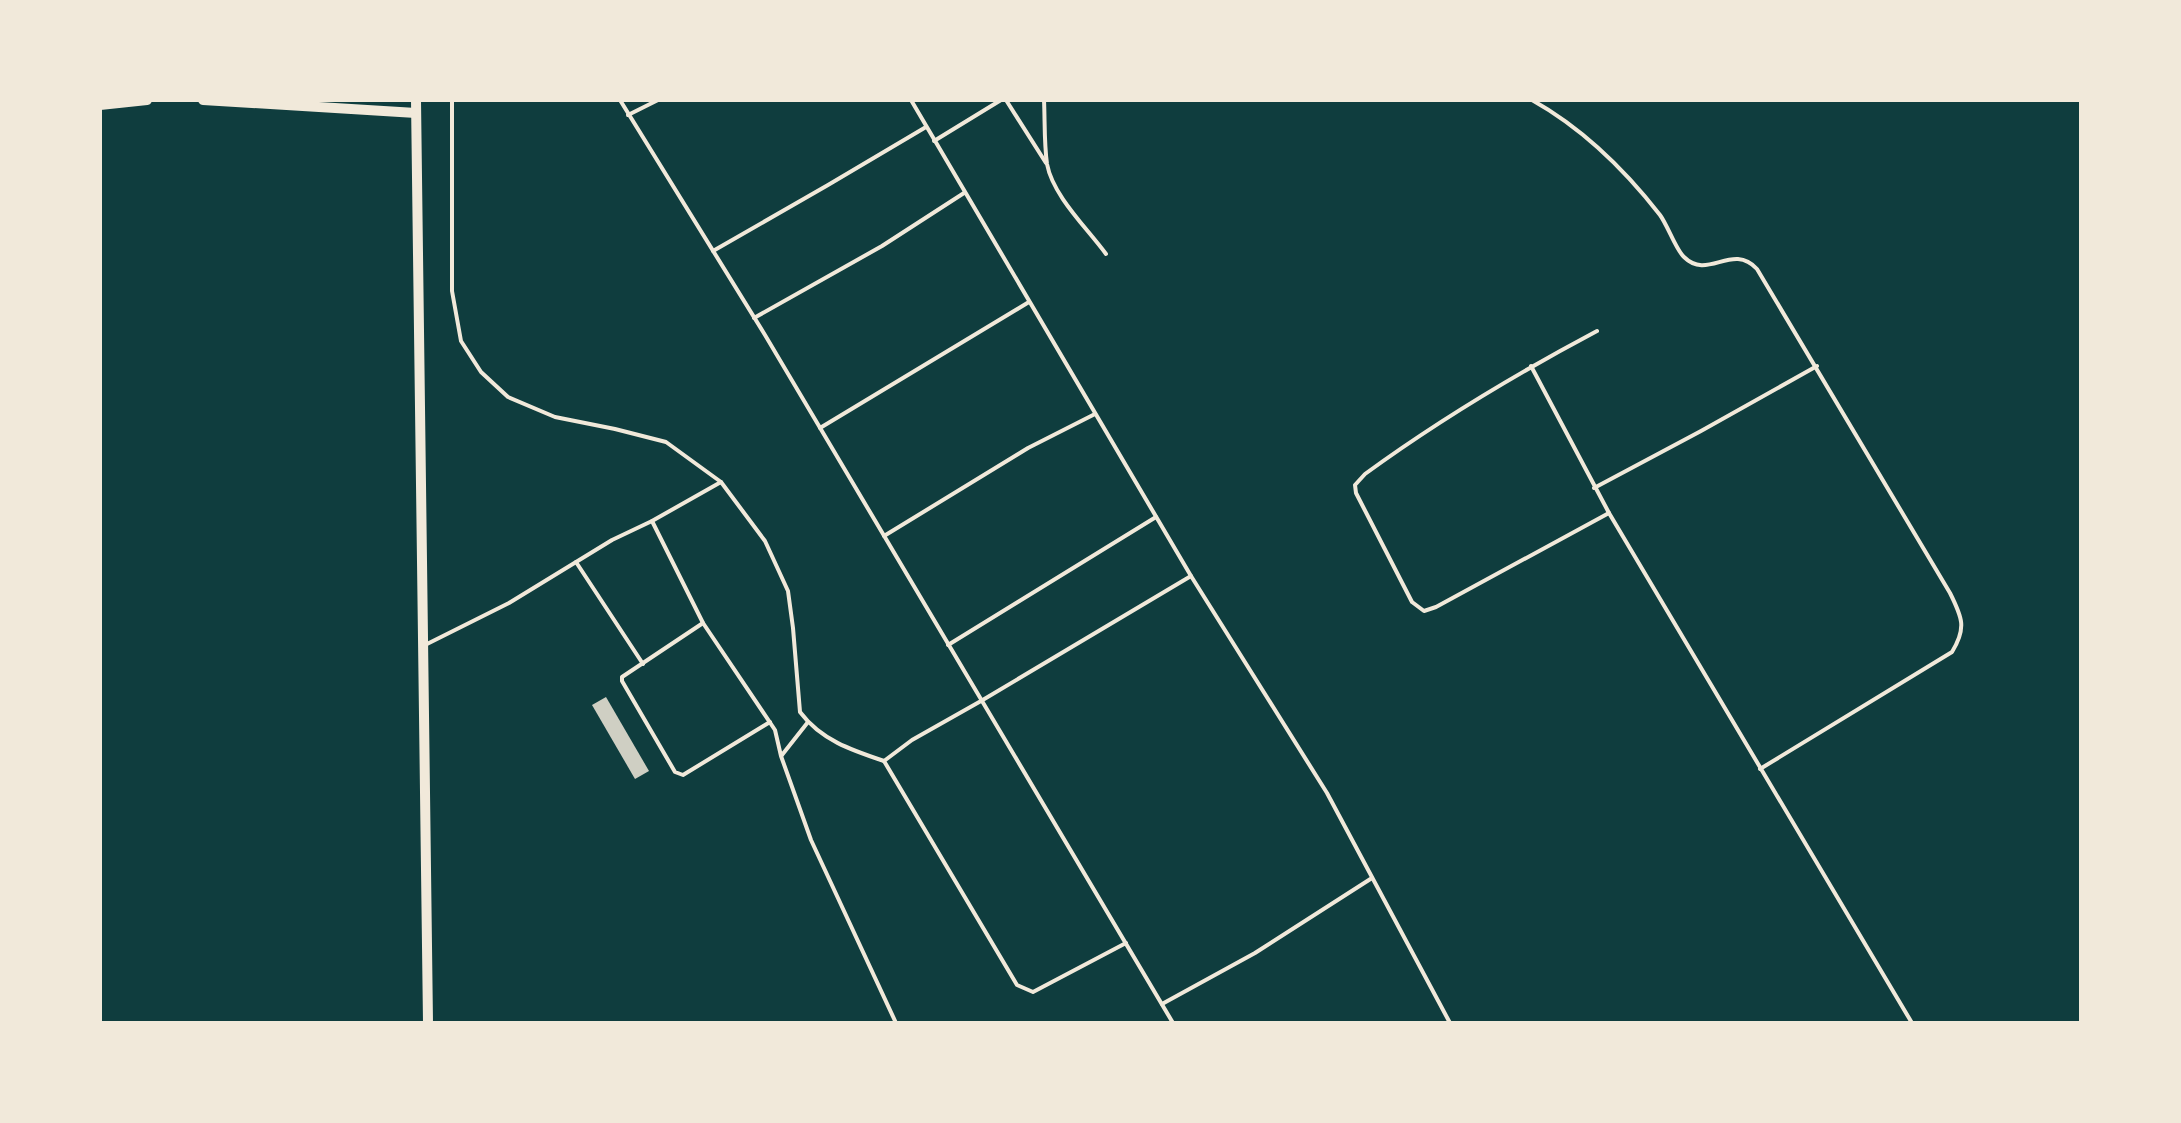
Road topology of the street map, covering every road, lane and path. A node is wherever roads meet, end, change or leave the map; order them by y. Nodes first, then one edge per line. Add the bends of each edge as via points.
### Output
1 (147, 100) edge
2 (203, 100) edge
3 (311, 100) edge
4 (416, 100) edge
5 (452, 100) edge
6 (620, 100) edge
7 (658, 100) edge
8 (911, 100) edge
9 (1004, 100) edge
10 (1044, 100) edge
11 (1532, 100) edge
12 (100, 102) edge
13 (327, 108) junction
14 (416, 113) junction
15 (628, 115) junction
16 (926, 127) junction
17 (934, 141) junction
18 (1048, 165) junction
19 (964, 193) junction
20 (713, 251) junction
21 (1106, 254) dead end
22 (1029, 302) junction
23 (754, 318) junction
24 (1597, 331) dead end
25 (1531, 366) junction
26 (1817, 366) junction
27 (1095, 414) junction
28 (820, 428) junction
29 (721, 482) junction
30 (1594, 488) junction
31 (1609, 513) junction
32 (1156, 517) junction
33 (652, 521) junction
34 (884, 536) junction
35 (576, 562) junction
36 (1191, 576) junction
37 (703, 623) junction
38 (948, 645) junction
39 (423, 646) junction
40 (643, 664) junction
41 (981, 701) junction
42 (770, 722) junction
43 (808, 722) junction
44 (781, 756) junction
45 (884, 761) junction
46 (1760, 769) junction
47 (1372, 878) junction
48 (1126, 943) junction
49 (1162, 1004) junction
50 (428, 1023) edge
51 (896, 1023) edge
52 (1173, 1023) edge
53 (1450, 1023) edge
54 (1912, 1023) edge

1 - 12 street
2 - 13 street
3 - 13 street
4 - 14 street
5 - 29 lane via 452,291 461,341 481,372 508,397 555,417 666,442
6 - 15 lane
7 - 15 lane
8 - 16 lane
9 - 17 lane
9 - 18 lane
10 - 18 lane
11 - 26 lane via 1580,133 1640,190 1687,260 1696,265 1749,261
13 - 14 street
14 - 39 street
15 - 20 lane
16 - 17 lane
16 - 20 lane
17 - 19 lane
18 - 21 lane via 1057,190
19 - 22 lane
19 - 23 lane
20 - 23 lane
22 - 27 lane
22 - 28 lane
23 - 28 lane
24 - 25 lane
25 - 30 lane
25 - 31 lane via 1357,481 1356,493 1412,602 1424,611 1436,607
26 - 30 lane
26 - 46 lane via 1959,610 1960,639 1952,652
27 - 32 lane
27 - 34 lane via 1028,448
28 - 34 lane
29 - 33 lane
29 - 43 lane via 765,541 788,591 800,712
30 - 31 lane
31 - 46 lane
32 - 36 lane
32 - 38 lane
33 - 35 lane
33 - 37 lane
34 - 38 lane
35 - 39 lane
35 - 40 lane
36 - 41 lane
36 - 47 lane via 1327,793
37 - 40 lane
37 - 42 lane
38 - 41 lane
39 - 50 street
40 - 42 lane via 624,674 622,681 675,772 683,775
41 - 45 lane
41 - 48 lane
42 - 44 lane
43 - 44 lane
43 - 45 lane via 836,744
44 - 51 lane via 811,840
45 - 48 lane via 1017,985 1033,992
46 - 54 lane
47 - 49 lane via 1255,953
47 - 53 lane
48 - 49 lane
49 - 52 lane

